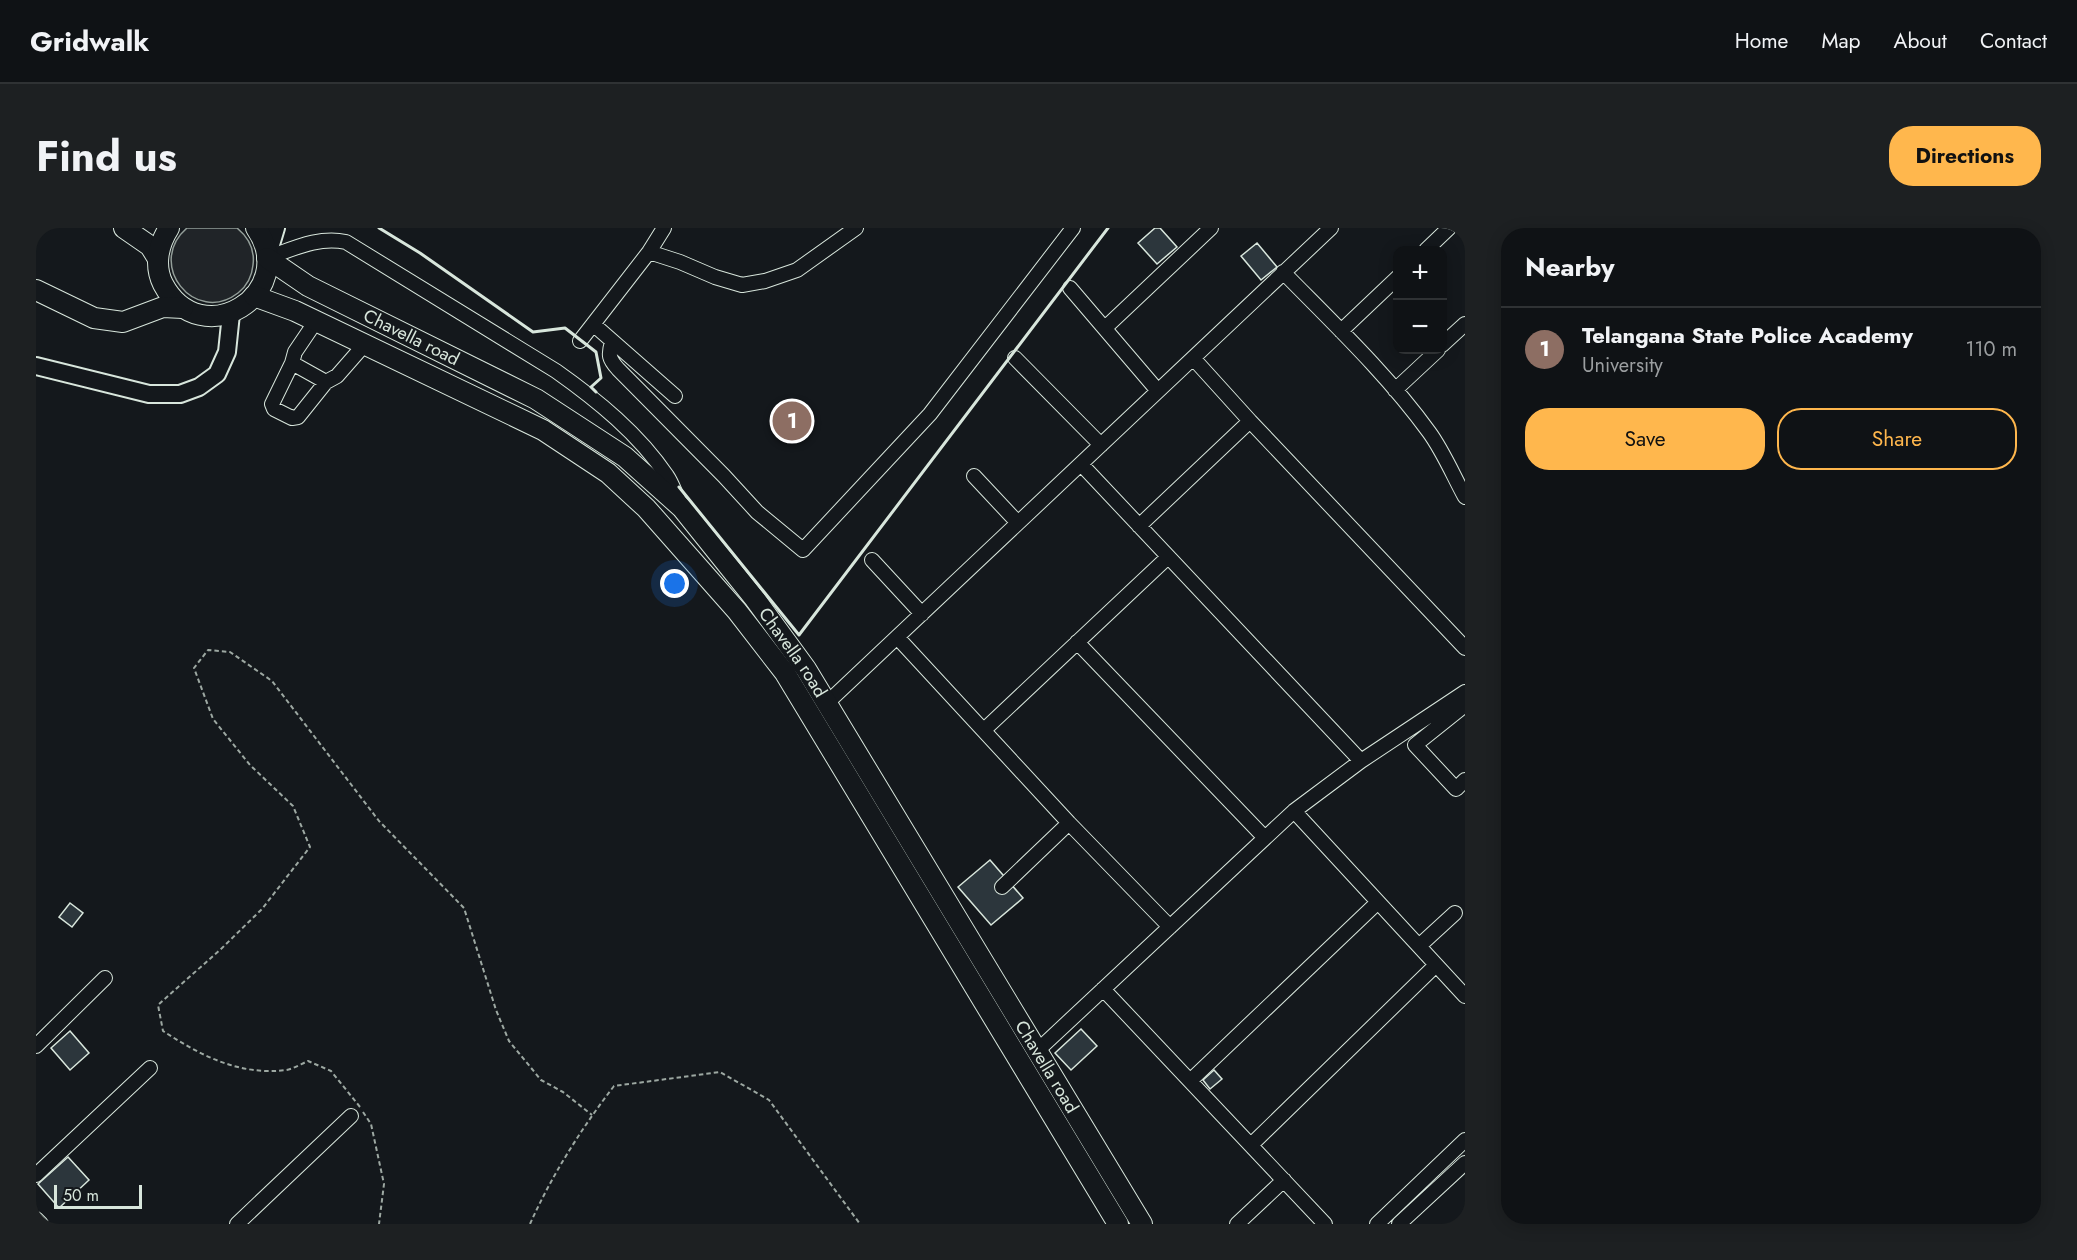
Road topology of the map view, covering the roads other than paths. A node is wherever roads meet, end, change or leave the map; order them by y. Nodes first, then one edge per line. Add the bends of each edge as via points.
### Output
1 (124, 228) edge
2 (169, 228) edge
3 (256, 228) edge
4 (276, 228) edge
5 (664, 228) edge
6 (856, 228) edge
7 (1073, 228) edge
8 (1211, 228) edge
9 (1331, 228) edge
10 (1449, 228) edge
11 (1430, 246) edge
12 (649, 252) junction
13 (267, 258) junction
14 (158, 259) junction
15 (1283, 272) junction
16 (1393, 282) edge
17 (1070, 288) dead end
18 (36, 290) edge
19 (254, 296) junction
20 (183, 308) junction
21 (231, 314) junction
22 (316, 321) junction
23 (593, 324) junction
24 (1465, 324) edge
25 (1105, 328) junction
26 (1341, 331) junction
27 (580, 341) dead end
28 (1447, 341) edge
29 (612, 342) junction
30 (365, 344) junction
31 (1434, 354) edge
32 (1015, 358) dead end
33 (1193, 358) junction
34 (292, 363) junction
35 (36, 366) edge
36 (326, 382) junction
37 (1395, 390) junction
38 (1158, 391) junction
39 (675, 396) dead end
40 (1250, 421) junction
41 (1101, 445) junction
42 (1081, 464) junction
43 (974, 476) dead end
44 (1465, 497) edge
45 (682, 508) junction
46 (1018, 523) junction
47 (1139, 526) junction
48 (1168, 557) junction
49 (872, 561) dead end
50 (922, 614) junction
51 (897, 637) junction
52 (1077, 642) junction
53 (1465, 648) edge
54 (1465, 692) edge
55 (827, 703) junction
56 (1465, 705) edge
57 (984, 730) junction
58 (1361, 761) junction
59 (1465, 780) edge
60 (1294, 811) junction
61 (1069, 823) junction
62 (1264, 838) junction
63 (922, 880) junction
64 (1002, 887) dead end
65 (1378, 902) junction
66 (1455, 913) dead end
67 (1170, 927) junction
68 (1419, 946) junction
69 (1436, 965) junction
70 (105, 978) dead end
71 (1103, 989) junction
72 (1465, 996) edge
73 (36, 1046) edge
74 (1037, 1051) junction
75 (150, 1068) dead end
76 (1190, 1081) junction
77 (351, 1116) dead end
78 (1465, 1140) edge
79 (1251, 1145) junction
80 (1465, 1162) edge
81 (36, 1175) edge
82 (1284, 1180) junction
83 (36, 1219) edge
84 (40, 1224) edge
85 (237, 1224) edge
86 (1118, 1224) edge
87 (1142, 1224) edge
88 (1237, 1224) edge
89 (1325, 1224) edge
90 (1377, 1224) edge
91 (1399, 1224) edge

1 - 14 highway via 150,246
2 - 14 highway
3 - 13 highway
4 - 13 main road
5 - 12 street
6 - 12 street via 797,270 742,285
7 - 29 street via 930,414 803,550 757,512 618,369 610,360
8 - 25 street
9 - 15 street
10 - 11 street
12 - 23 street
13 - 19 highway via 267,273
13 - 45 highway, Chavella road via 308,286 536,399 626,457
13 - 45 street via 319,240 346,242 589,394 652,456 669,478
14 - 20 highway via 160,278 169,295
15 - 26 street
15 - 33 street
16 - 26 street
17 - 25 street
18 - 20 highway via 94,318 123,322 163,307
19 - 21 highway
19 - 22 highway, Chavella road
20 - 21 highway via 214,317
21 - 35 main road via 227,352 217,374 200,387 180,394 149,394
22 - 30 highway, Chavella road
22 - 34 street
23 - 27 street
23 - 29 street
24 - 28 street
25 - 38 street
26 - 37 street
29 - 39 street
30 - 36 street via 337,376
30 - 63 highway, Chavella road via 543,430 608,473 646,508 737,611 785,673
31 - 37 street
32 - 41 street
33 - 38 street
33 - 40 street
34 - 36 street
34 - 36 street via 273,409 298,417
37 - 44 street via 1430,434
38 - 41 street
40 - 47 street
40 - 53 street
41 - 42 street
42 - 46 street
42 - 47 street
43 - 46 street
45 - 55 highway, Chavella road via 755,599
46 - 50 street
47 - 48 street
48 - 52 street
48 - 58 street
49 - 50 street
50 - 51 street
51 - 55 street
51 - 57 street
52 - 57 street
52 - 62 street
54 - 58 street
55 - 63 highway, Chavella road
56 - 59 street via 1415,745 1456,789
57 - 61 street
58 - 60 street
60 - 62 street
60 - 65 street
61 - 64 street
61 - 67 street
62 - 67 street
63 - 74 highway, Chavella road
63 - 86 highway, Chavella road
65 - 68 street
65 - 76 street
66 - 68 street
67 - 71 street
68 - 69 street
69 - 72 street
69 - 79 street
70 - 73 street
71 - 74 street
71 - 76 street
74 - 87 highway, Chavella road
75 - 81 street
76 - 79 street
77 - 85 street
78 - 90 street
79 - 82 street
80 - 91 street
82 - 88 street
82 - 89 street
83 - 84 street

